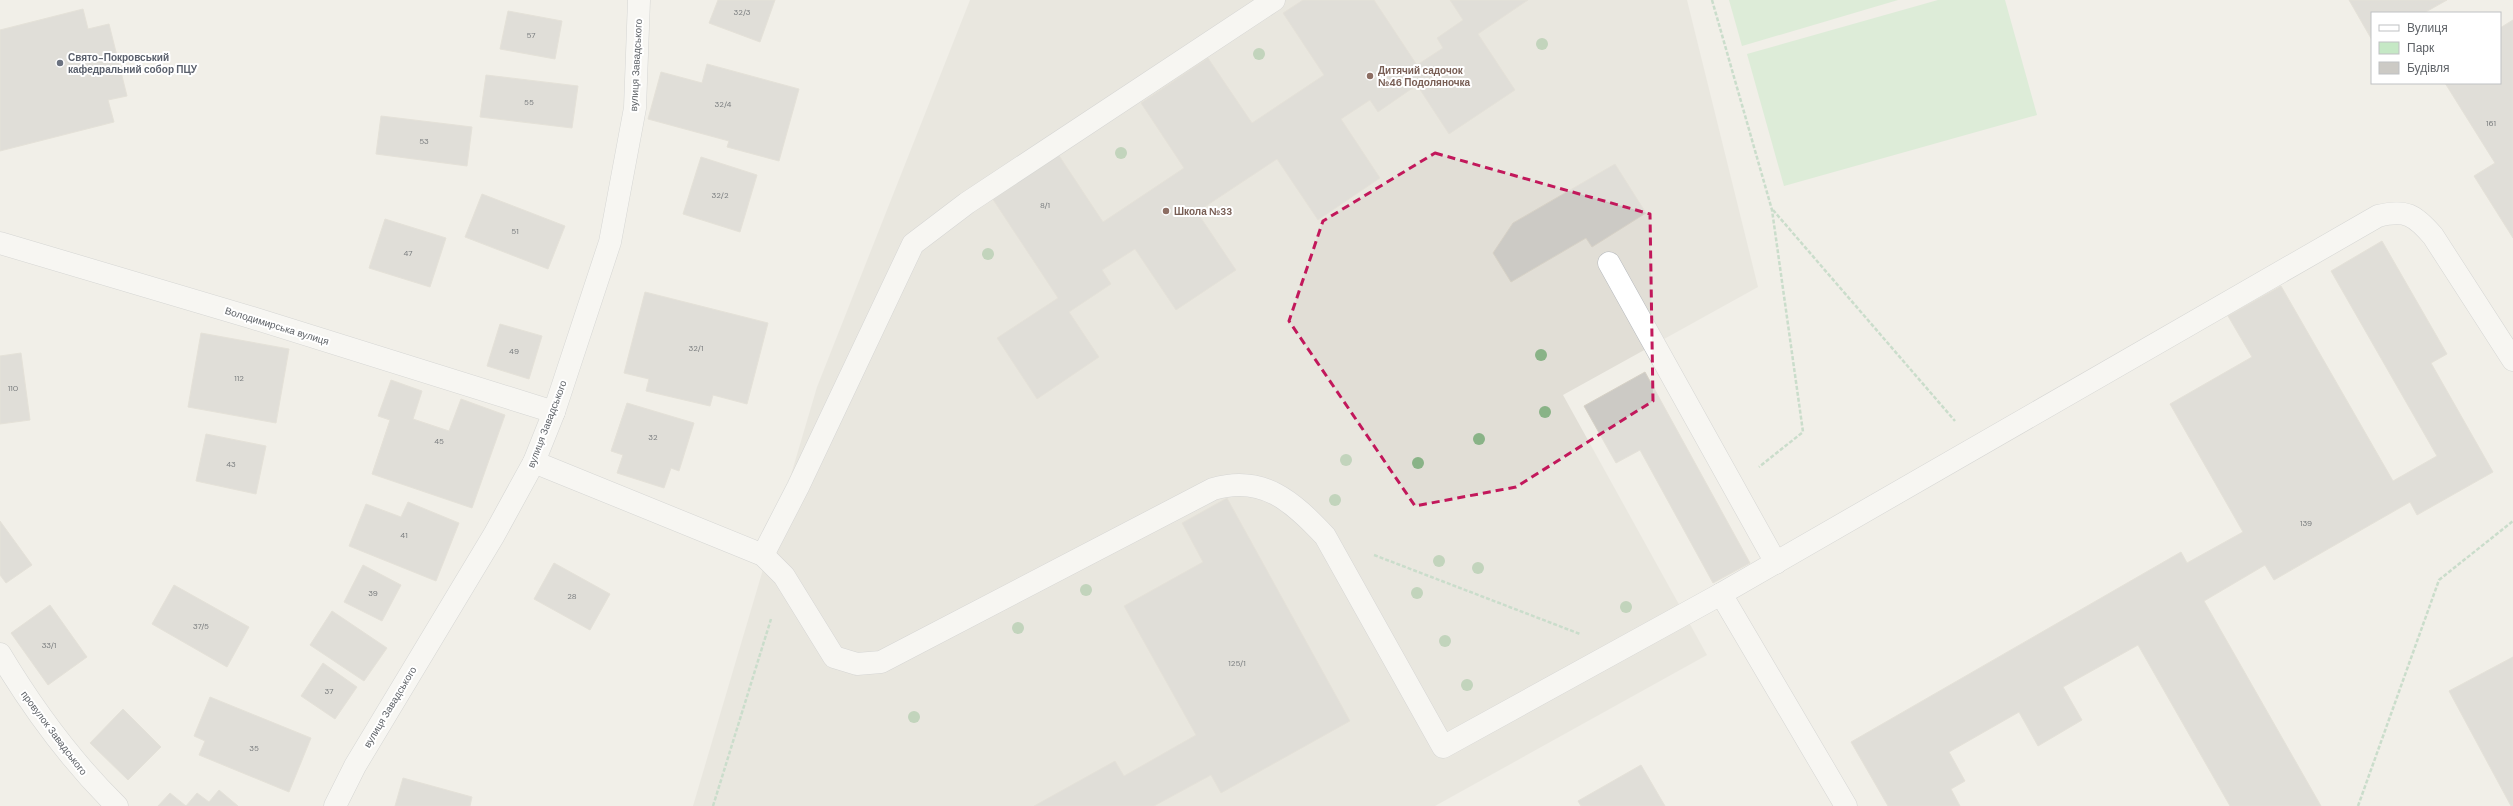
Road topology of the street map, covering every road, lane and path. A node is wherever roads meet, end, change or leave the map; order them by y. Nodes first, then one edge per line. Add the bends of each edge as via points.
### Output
1 (639, 0) edge
2 (1274, 0) edge
3 (1712, 0) edge
4 (1772, 210) junction
5 (0, 243) edge
6 (1609, 263) dead end
7 (2513, 360) edge
8 (554, 412) junction
9 (1977, 447) junction
10 (534, 462) junction
11 (1734, 487) junction
12 (2513, 521) edge
13 (1325, 536) junction
14 (763, 555) junction
15 (1776, 563) junction
16 (784, 576) junction
17 (1721, 594) junction
18 (1618, 649) junction
19 (0, 654) edge
20 (117, 806) edge
21 (335, 806) edge
22 (713, 806) edge
23 (1846, 806) edge
24 (2358, 806) edge

1 - 8 street, вулиця Завадського via 635,108 610,242
2 - 14 street via 967,203 913,244
3 - 4 path
4 - 9 path
4 - 11 path via 1804,432
5 - 8 street, Володимирська вулиця via 253,318
6 - 11 street
7 - 9 street via 2433,236 2422,223 2408,214 2394,212 2378,216
8 - 10 street, вулиця Завадського
9 - 15 street
10 - 14 street
10 - 21 street, вулиця Завадського via 494,535 355,766
11 - 15 street
12 - 24 path via 2440,580
13 - 16 street via 1299,508 1273,491 1232,484 1213,490 880,662 857,664 834,657
13 - 18 path
13 - 18 street via 1443,747
14 - 16 street
15 - 17 street
16 - 22 path
17 - 18 street
17 - 23 street
19 - 20 street, провулок Завадського via 25,696 86,776

